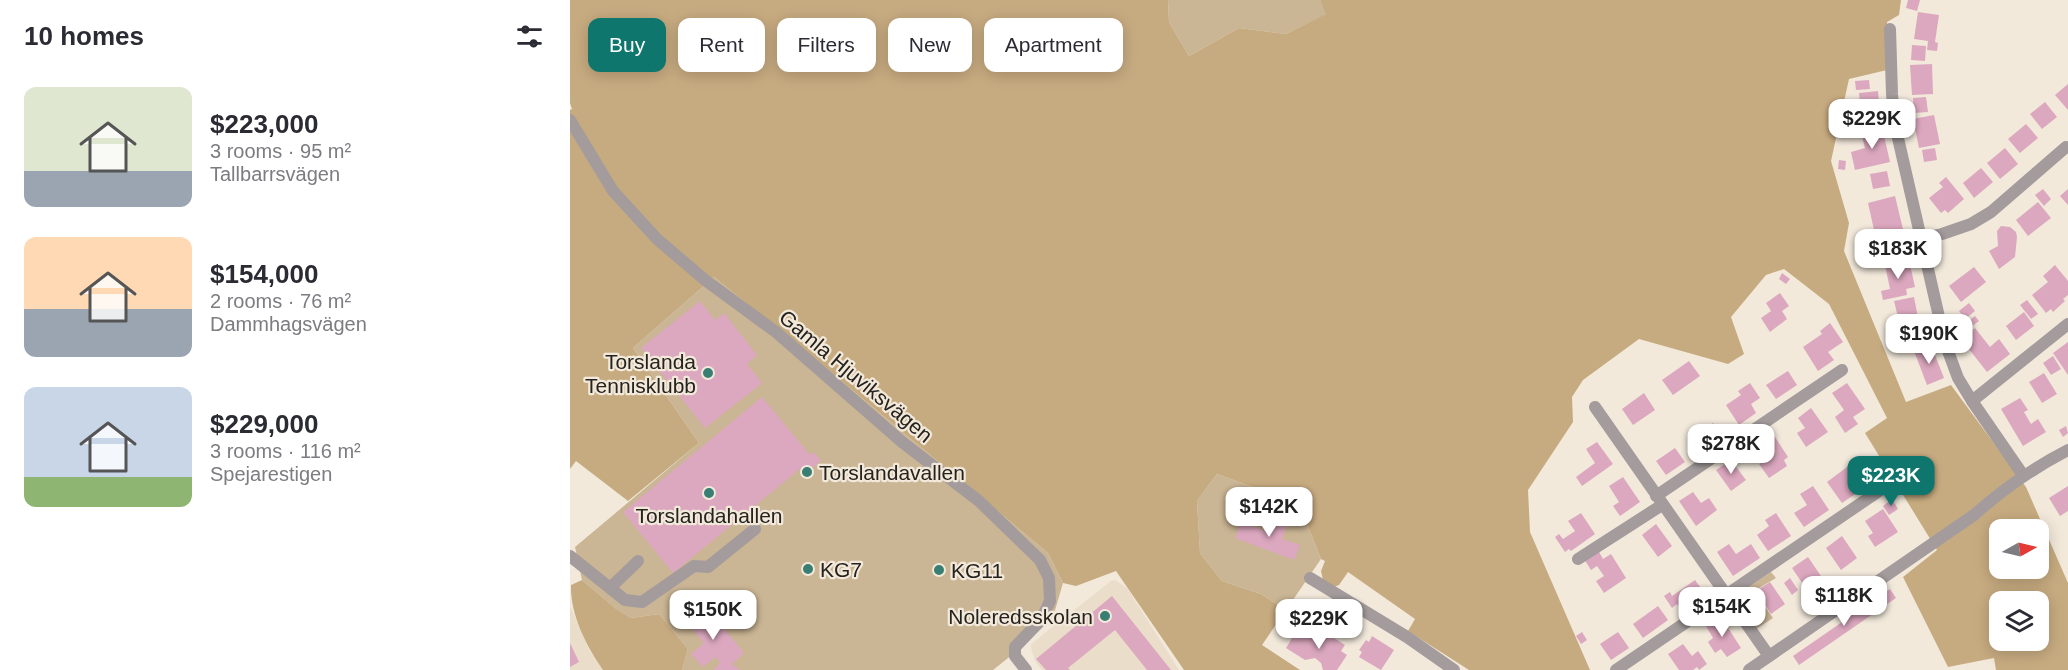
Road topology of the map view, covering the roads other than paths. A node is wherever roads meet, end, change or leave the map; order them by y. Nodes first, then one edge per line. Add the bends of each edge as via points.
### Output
1 (1890, 29) dead end
2 (570, 120) edge
3 (2066, 147) dead end
4 (1920, 239) junction
5 (2068, 324) edge
6 (1842, 370) dead end
7 (1972, 401) junction
8 (1595, 407) dead end
9 (2068, 450) edge
10 (2023, 475) junction
11 (1879, 491) dead end
12 (1659, 500) junction
13 (755, 529) dead end
14 (570, 556) edge
15 (1578, 559) dead end
16 (638, 561) dead end
17 (1310, 578) dead end
18 (610, 588) junction
19 (1726, 596) junction
20 (1765, 663) edge
21 (1026, 670) edge
22 (1454, 670) edge
23 (1616, 670) edge
24 (1749, 670) edge

1 - 4 street via 1895,125
2 - 21 street, Gamla Hjuviksvägen via 613,191 657,239 776,332 902,442 980,501 1040,560 1049,578 1050,601 1041,620 1015,646 1015,656
3 - 4 street via 1991,212 1971,224
4 - 7 street via 1945,343
5 - 7 street
6 - 12 street
7 - 10 street
8 - 12 street
9 - 10 street
10 - 20 street via 1974,515
11 - 19 street
12 - 15 street
12 - 19 street
13 - 18 street via 708,567 694,566 642,602 625,600
14 - 18 street
16 - 18 street
17 - 22 street
19 - 20 street
19 - 23 street
20 - 24 street

